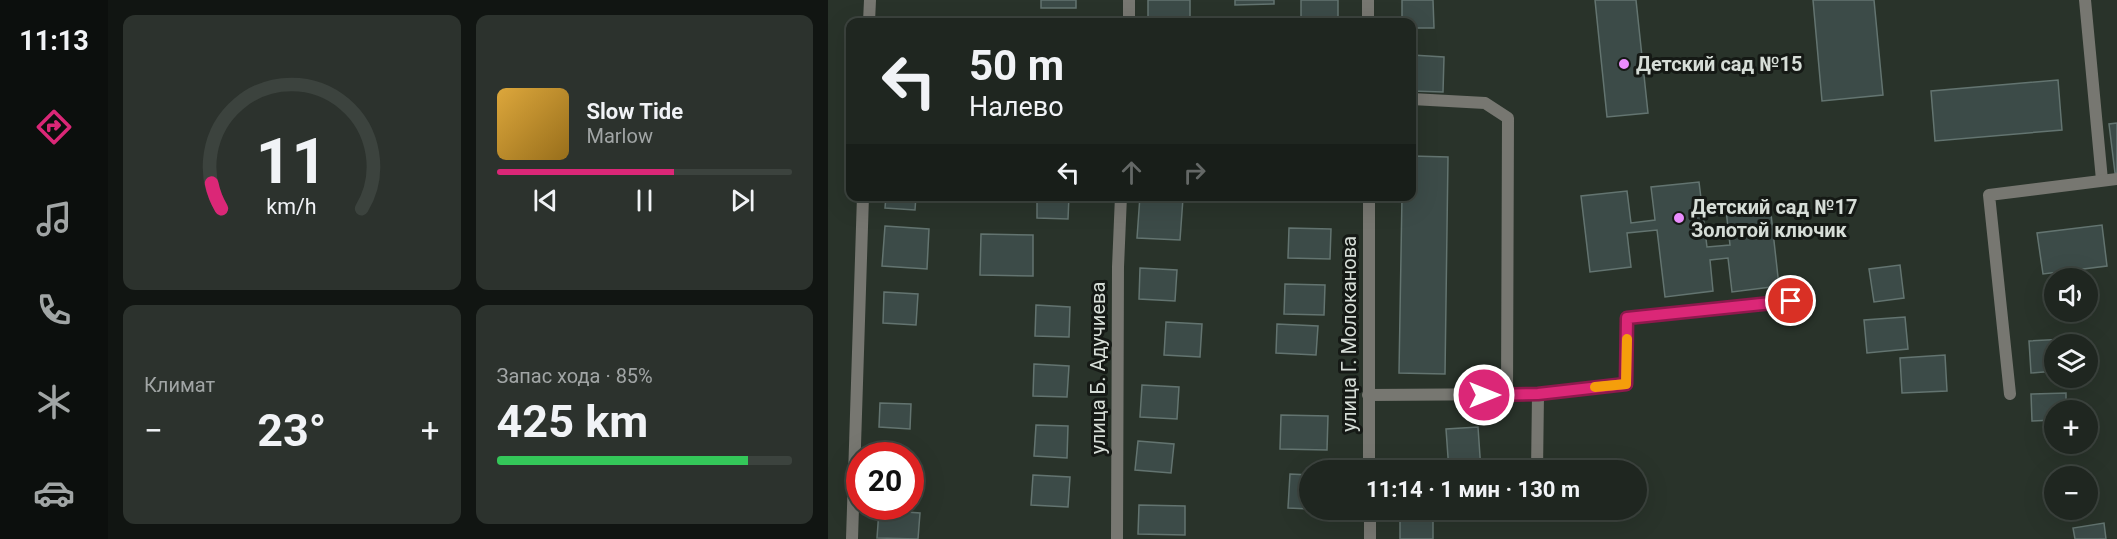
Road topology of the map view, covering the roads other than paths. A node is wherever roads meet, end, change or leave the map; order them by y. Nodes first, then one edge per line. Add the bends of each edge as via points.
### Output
1 (870, 0) edge
2 (1129, 0) edge
3 (1368, 0) edge
4 (2085, 0) edge
5 (869, 18) edge
6 (1129, 18) edge
7 (1368, 18) edge
8 (1416, 99) edge
9 (2117, 178) edge
10 (2102, 180) junction
11 (863, 201) edge
12 (1121, 201) edge
13 (1368, 201) edge
14 (1791, 301) dead end
15 (1538, 394) junction
16 (2010, 394) dead end
17 (1368, 395) junction
18 (1507, 395) junction
19 (1369, 460) edge
20 (1537, 460) edge
21 (1370, 520) edge
22 (852, 539) edge
23 (1117, 539) edge
24 (1370, 539) edge

1 - 5 street
2 - 6 street
3 - 7 street
4 - 10 street
8 - 18 street via 1485,103 1508,118
9 - 10 street
10 - 16 street via 1989,195
11 - 22 street
12 - 23 street, улица Б. Адучиева
13 - 17 street, улица Г. Молоканова
14 - 15 street via 1627,318 1626,384
15 - 18 street
15 - 20 street
17 - 18 street
17 - 19 street, улица Г. Молоканова
21 - 24 street

